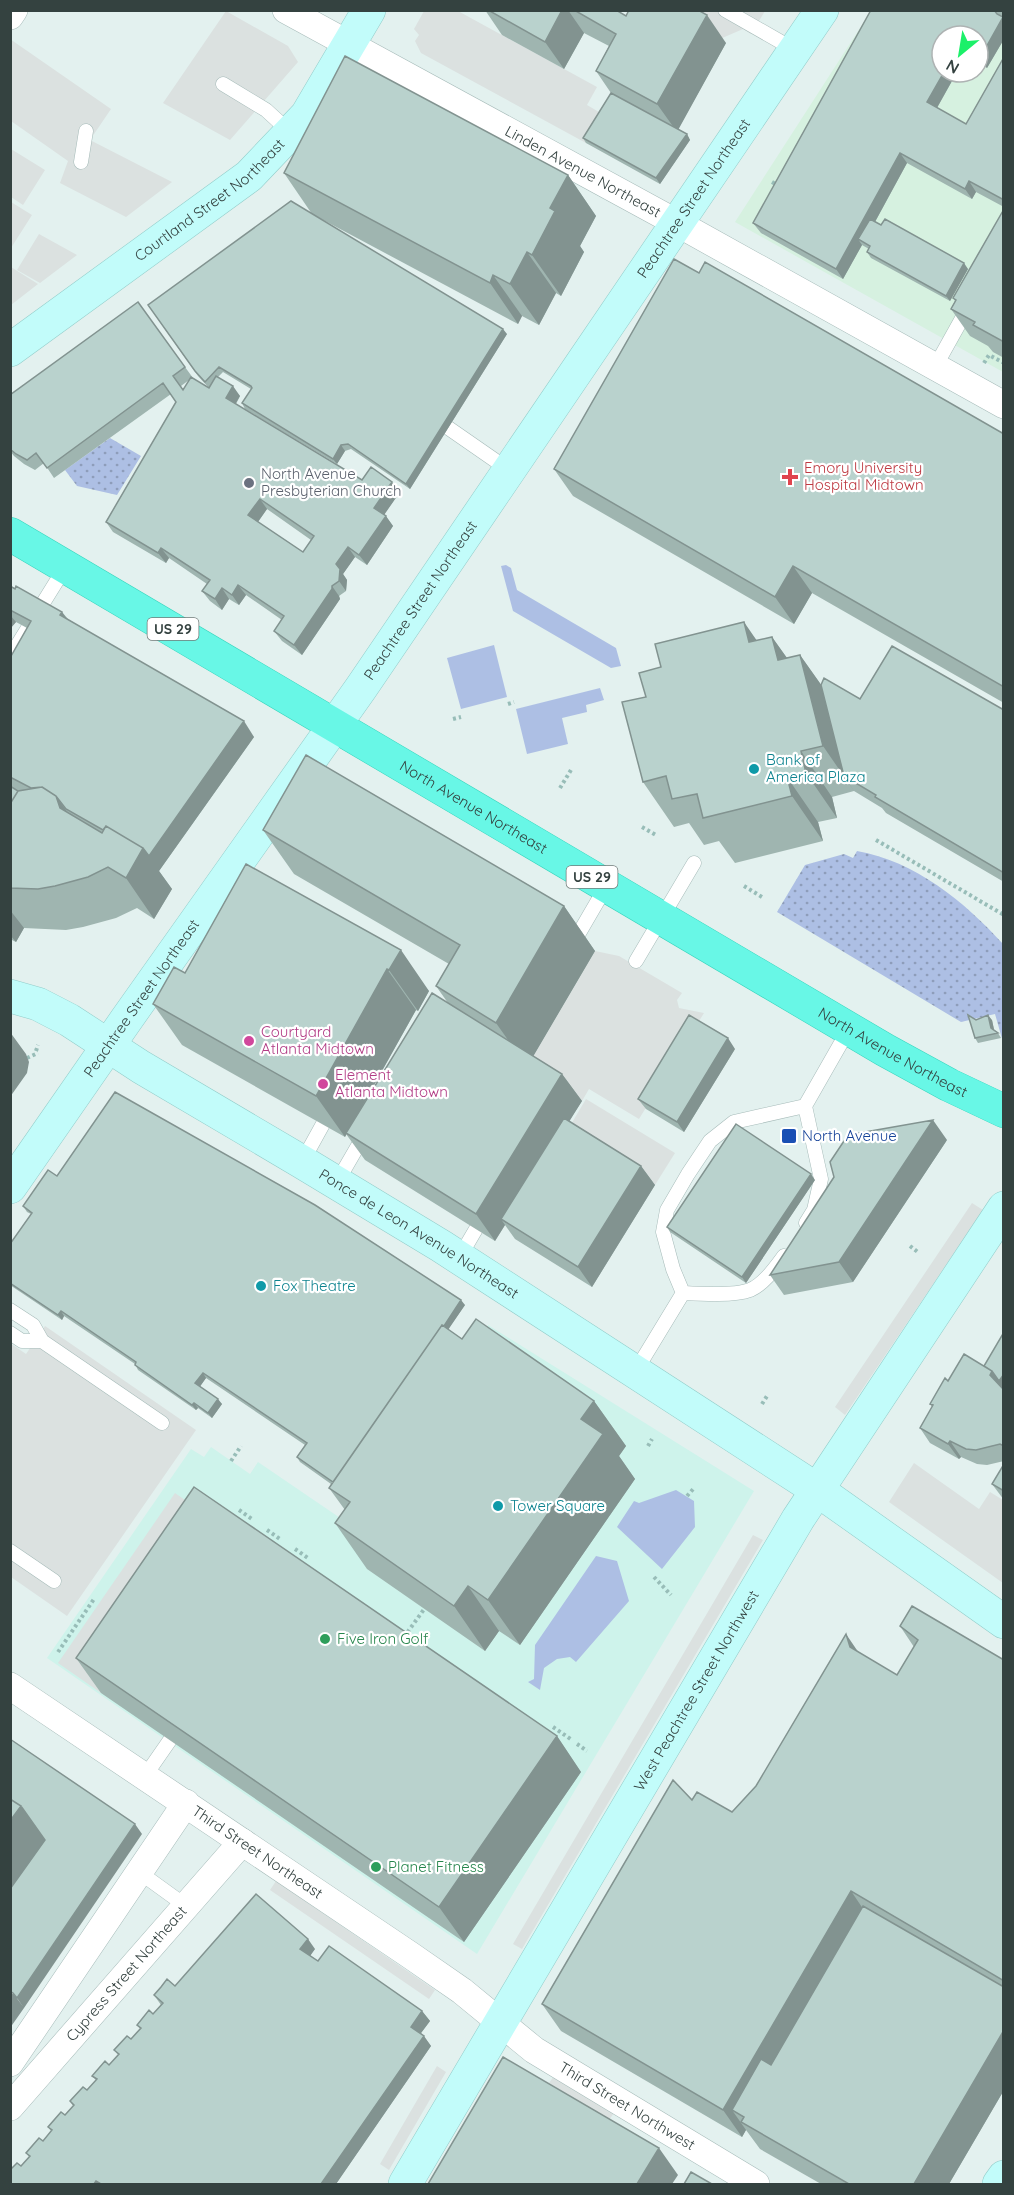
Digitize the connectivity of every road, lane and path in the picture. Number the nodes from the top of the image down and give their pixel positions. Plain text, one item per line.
1 (14, 10) edge
2 (286, 10) edge
3 (369, 10) edge
4 (725, 10) edge
5 (822, 10) edge
6 (10, 16) edge
7 (348, 45) junction
8 (795, 50) junction
9 (223, 84) dead end
10 (86, 131) dead end
11 (290, 132) junction
12 (81, 162) dead end
13 (772, 182) dead end
14 (785, 190) edge
15 (677, 223) junction
16 (975, 296) edge
17 (10, 350) edge
18 (984, 363) edge
19 (1004, 363) edge
20 (935, 367) junction
21 (1004, 405) edge
22 (422, 407) edge
23 (509, 470) junction
24 (10, 534) edge
25 (66, 566) junction
26 (40, 608) edge
27 (28, 628) edge
28 (10, 657) edge
29 (514, 702) dead end
30 (508, 704) dead end
31 (461, 717) dead end
32 (453, 719) dead end
33 (335, 724) junction
34 (571, 770) dead end
35 (560, 788) dead end
36 (642, 826) edge
37 (656, 835) dead end
38 (876, 840) dead end
39 (694, 863) dead end
40 (607, 885) junction
41 (744, 886) dead end
42 (762, 897) dead end
43 (1004, 915) edge
44 (662, 918) junction
45 (575, 940) dead end
46 (636, 960) dead end
47 (10, 996) edge
48 (849, 1029) junction
49 (38, 1045) dead end
50 (108, 1046) junction
51 (27, 1058) dead end
52 (805, 1106) junction
53 (1004, 1111) edge
54 (373, 1120) edge
55 (323, 1124) edge
56 (302, 1162) junction
57 (337, 1182) junction
58 (10, 1187) edge
59 (1004, 1208) edge
60 (476, 1229) edge
61 (910, 1246) dead end
62 (919, 1253) dead end
63 (459, 1258) junction
64 (683, 1293) junction
65 (10, 1310) edge
66 (10, 1333) edge
67 (42, 1341) junction
68 (635, 1372) junction
69 (767, 1396) dead end
70 (762, 1404) dead end
71 (162, 1424) dead end
72 (652, 1439) dead end
73 (241, 1446) dead end
74 (648, 1446) dead end
75 (231, 1461) dead end
76 (695, 1487) dead end
77 (816, 1489) junction
78 (687, 1496) dead end
79 (239, 1510) dead end
80 (252, 1519) dead end
81 (267, 1530) dead end
82 (280, 1539) dead end
83 (295, 1549) dead end
84 (10, 1551) edge
85 (308, 1558) dead end
86 (654, 1577) dead end
87 (54, 1581) dead end
88 (671, 1595) dead end
89 (94, 1599) dead end
90 (424, 1608) edge
91 (1004, 1622) edge
92 (399, 1646) edge
93 (58, 1652) dead end
94 (10, 1686) edge
95 (553, 1727) dead end
96 (170, 1740) edge
97 (572, 1740) dead end
98 (577, 1744) dead end
99 (587, 1751) dead end
100 (145, 1776) junction
101 (186, 1803) junction
102 (242, 1842) junction
103 (139, 1872) junction
104 (186, 1906) junction
105 (501, 2023) junction
106 (10, 2063) edge
107 (10, 2107) edge
108 (1004, 2177) edge
109 (405, 2184) edge
110 (756, 2184) edge
111 (999, 2184) edge

1 - 6 street
2 - 7 street, Linden Avenue Northeast
3 - 7 main road, Courtland Street Northeast
4 - 8 lane
5 - 8 main road, Peachtree Street Northeast
7 - 11 main road, Courtland Street Northeast
7 - 15 street, Linden Avenue Northeast
8 - 15 main road, Peachtree Street Northeast
9 - 11 lane
10 - 12 lane
11 - 17 main road, Courtland Street Northeast
13 - 14 path
15 - 20 street, Linden Avenue Northeast
15 - 23 main road, Peachtree Street Northeast
16 - 20 lane
18 - 19 path
20 - 21 street, Linden Avenue Northeast
22 - 23 lane
23 - 33 main road, Peachtree Street Northeast
24 - 25 highway, North Avenue Northeast / US 29
25 - 26 lane
25 - 33 highway, North Avenue Northeast / US 29
27 - 28 lane
29 - 30 path
31 - 32 path
33 - 40 highway, North Avenue Northeast / US 29
33 - 50 main road, Peachtree Street Northeast
34 - 35 path
36 - 37 path
38 - 43 path
39 - 44 lane
40 - 44 highway, North Avenue Northeast / US 29
40 - 45 lane
41 - 42 path
44 - 46 lane
44 - 48 highway, North Avenue Northeast / US 29
47 - 50 main road, Ponce de Leon Avenue Northeast
48 - 52 lane
48 - 53 highway, North Avenue Northeast / US 29
49 - 51 path
50 - 56 main road, Ponce de Leon Avenue Northeast
50 - 58 main road, Peachtree Street Northeast
52 - 64 lane
52 - 64 lane
54 - 57 lane
55 - 56 lane
56 - 57 main road, Ponce de Leon Avenue Northeast
57 - 63 main road, Ponce de Leon Avenue Northeast
59 - 77 main road, West Peachtree Street Northwest
60 - 63 lane
61 - 62 path
63 - 68 main road, Ponce de Leon Avenue Northeast
64 - 68 lane
65 - 67 lane
66 - 67 lane
67 - 71 lane
68 - 77 main road, Ponce de Leon Avenue Northeast
69 - 70 path
72 - 74 path
73 - 75 path
76 - 78 path
77 - 91 main road, Ponce de Leon Avenue Northeast
77 - 105 main road, West Peachtree Street Northwest
79 - 80 path
81 - 82 path
83 - 85 path
84 - 87 lane
86 - 88 path
89 - 93 path
90 - 92 path
94 - 100 street, Third Street Northeast
95 - 97 path
96 - 100 lane
98 - 99 path
100 - 101 street, Third Street Northeast
101 - 102 street, Third Street Northeast
101 - 103 street
102 - 104 street, Cypress Street Northeast
102 - 105 street, Third Street Northeast
103 - 104 lane
103 - 106 street
104 - 107 street, Cypress Street Northeast
105 - 109 main road, West Peachtree Street Northwest
105 - 110 street, Third Street Northwest
108 - 111 main road

